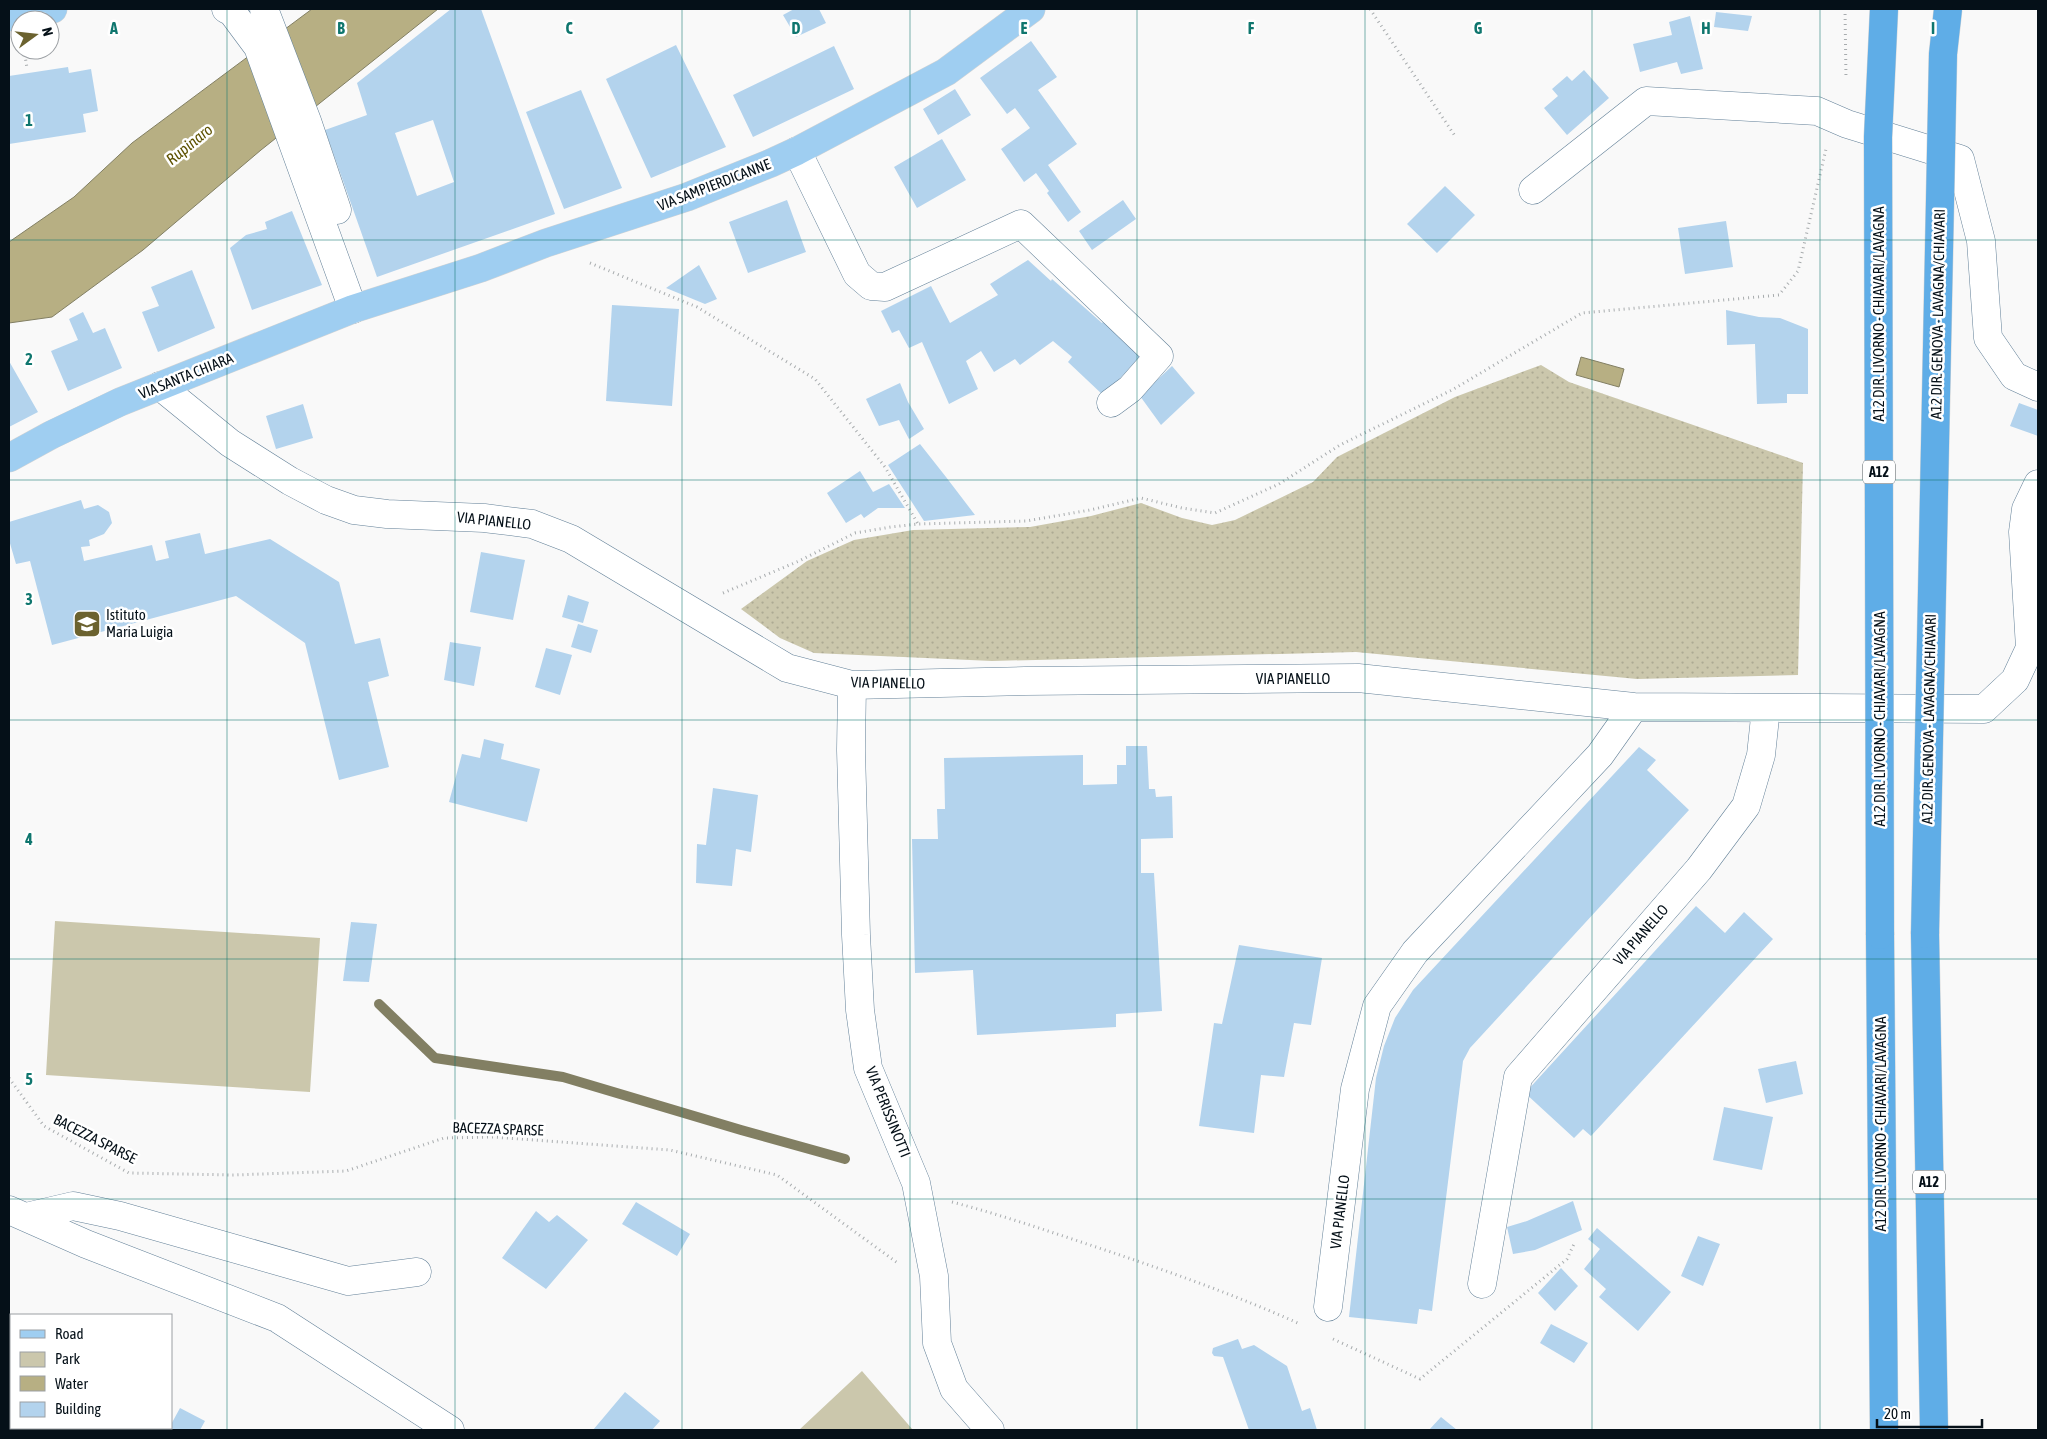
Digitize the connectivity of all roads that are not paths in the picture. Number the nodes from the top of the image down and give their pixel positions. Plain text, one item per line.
1 (53, 9) edge
2 (226, 9) edge
3 (264, 9) edge
4 (1031, 9) edge
5 (1884, 9) edge
6 (1948, 9) edge
7 (9, 17) edge
8 (267, 41) junction
9 (797, 151) junction
10 (1533, 190) dead end
11 (361, 306) junction
12 (160, 386) junction
13 (2038, 387) edge
14 (1111, 403) dead end
15 (9, 458) edge
16 (2038, 484) edge
17 (852, 685) junction
18 (1634, 707) junction
19 (1766, 708) junction
20 (17, 1213) edge
21 (418, 1272) dead end
22 (1482, 1284) dead end
23 (1328, 1307) dead end
24 (450, 1430) edge
25 (990, 1430) edge
26 (1884, 1430) edge
27 (1934, 1430) edge

1 - 7 main road
2 - 8 street
3 - 8 street
4 - 9 main road, VIA SAMPIERDICANNE
5 - 26 highway, A12 DIR. LIVORNO - CHIAVARI/LAVAGNA / A12, bridge
6 - 27 highway, A12 DIR. GENOVA - LAVAGNA/CHIAVARI / A12, bridge
8 - 11 street
9 - 11 main road, VIA SAMPIERDICANNE
9 - 14 street
10 - 13 street
11 - 12 main road, VIA SANTA CHIARA
12 - 15 main road, VIA SANTA CHIARA
12 - 17 street, VIA PIANELLO
16 - 19 street
17 - 18 street, VIA PIANELLO
17 - 25 street, VIA PERISSINOTTI
18 - 19 street, VIA PIANELLO
18 - 23 street, VIA PIANELLO
19 - 22 street, VIA PIANELLO
20 - 21 street
20 - 24 street

